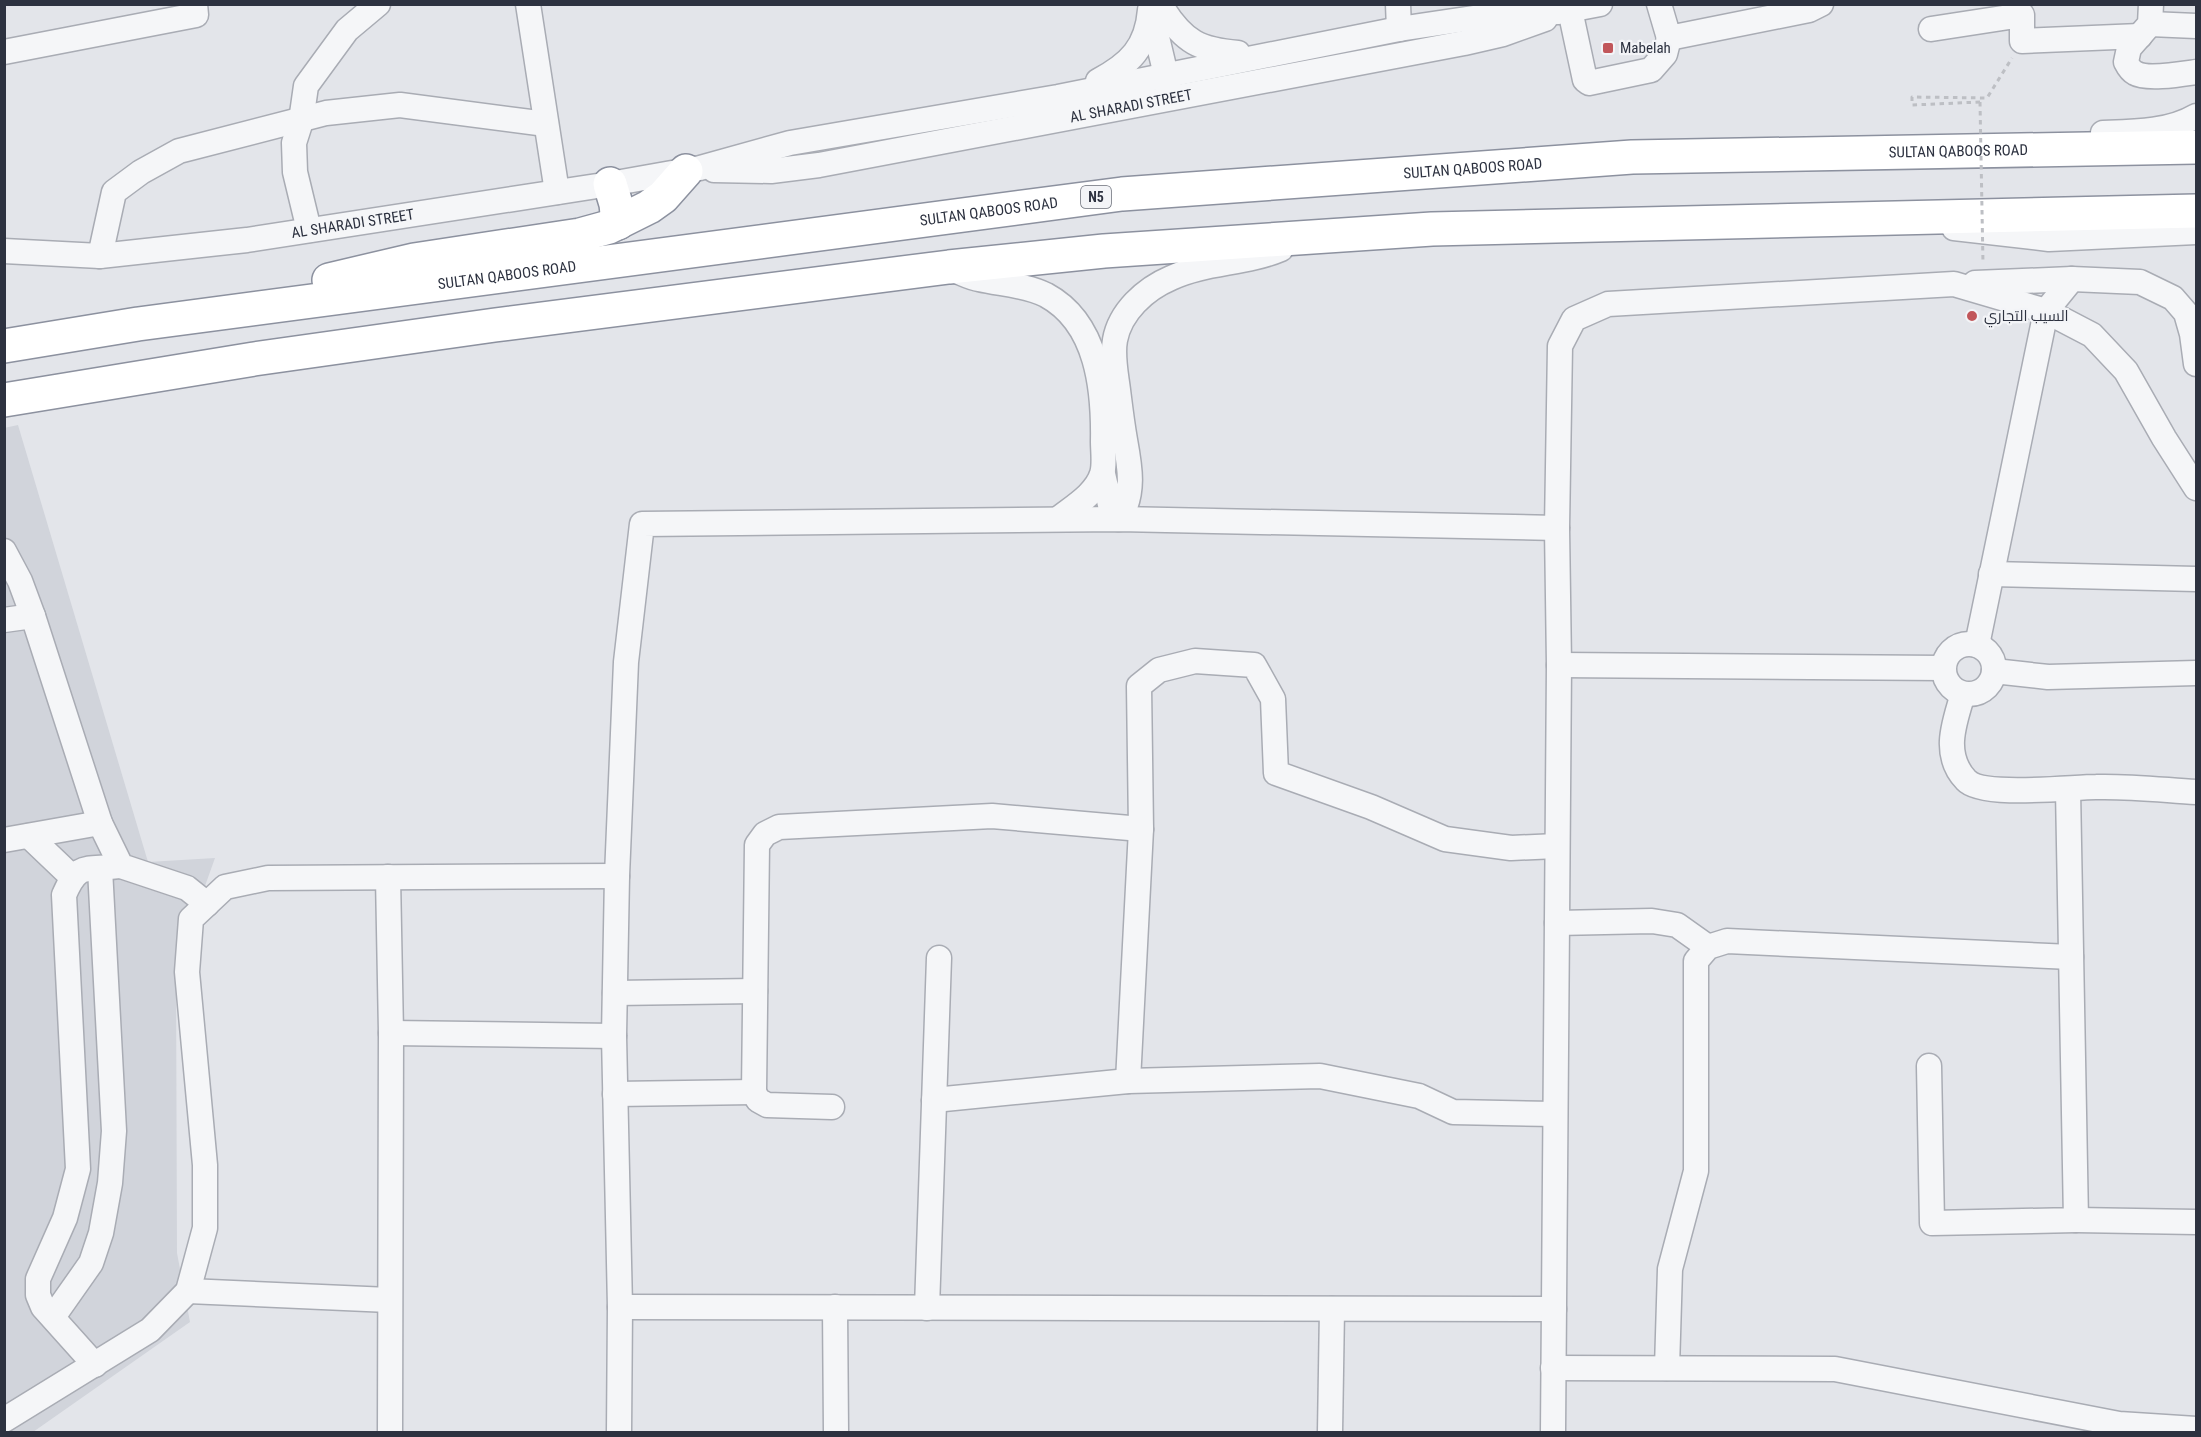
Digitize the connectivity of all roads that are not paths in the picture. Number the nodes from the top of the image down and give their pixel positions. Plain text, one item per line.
1 (195, 4) edge
2 (378, 4) edge
3 (528, 4) edge
4 (1398, 4) edge
5 (1599, 4) edge
6 (1659, 4) edge
7 (1821, 4) edge
8 (1156, 7) edge
9 (2022, 10) edge
10 (1564, 11) junction
11 (2147, 22) edge
12 (2196, 26) edge
13 (1399, 29) junction
14 (1931, 29) dead end
15 (1669, 38) junction
16 (4, 52) edge
17 (1270, 54) junction
18 (1174, 72) junction
19 (2196, 72) edge
20 (1058, 97) junction
21 (1182, 97) junction
22 (2196, 116) edge
23 (301, 121) junction
24 (546, 124) junction
25 (2196, 147) edge
26 (1812, 153) junction
27 (693, 170) junction
28 (610, 184) junction
29 (557, 192) junction
30 (2196, 211) edge
31 (1898, 218) junction
32 (618, 223) junction
33 (309, 230) junction
34 (2196, 232) edge
35 (1311, 237) junction
36 (4, 251) edge
37 (100, 256) junction
38 (949, 267) junction
39 (2072, 279) junction
40 (1954, 284) junction
41 (2046, 311) junction
42 (138, 324) junction
43 (4, 346) edge
44 (2196, 364) edge
45 (4, 400) edge
46 (1131, 472) junction
47 (1103, 474) junction
48 (2196, 488) edge
49 (1058, 519) junction
50 (1119, 519) junction
51 (1173, 520) junction
52 (1557, 528) junction
53 (4, 551) edge
54 (1991, 574) junction
55 (2196, 579) edge
56 (12, 582) edge
57 (33, 616) junction
58 (4, 620) edge
59 (1977, 645) junction
60 (1559, 665) junction
61 (1943, 668) junction
62 (1994, 671) junction
63 (2196, 673) edge
64 (1963, 694) junction
65 (2068, 790) junction
66 (2196, 792) edge
67 (100, 823) junction
68 (1141, 829) junction
69 (29, 836) junction
70 (4, 840) edge
71 (1557, 846) junction
72 (110, 868) junction
73 (618, 876) junction
74 (72, 877) junction
75 (388, 877) junction
76 (207, 904) junction
77 (1557, 923) junction
78 (1708, 947) junction
79 (2071, 957) junction
80 (939, 958) dead end
81 (755, 992) junction
82 (615, 993) junction
83 (391, 1034) junction
84 (614, 1036) junction
85 (1929, 1066) dead end
86 (1128, 1081) junction
87 (754, 1092) junction
88 (615, 1094) junction
89 (934, 1100) junction
90 (832, 1107) dead end
91 (1555, 1114) junction
92 (2076, 1220) junction
93 (2196, 1222) edge
94 (188, 1291) junction
95 (389, 1300) junction
96 (620, 1307) junction
97 (835, 1308) junction
98 (927, 1308) junction
99 (1332, 1309) junction
100 (1554, 1309) junction
101 (53, 1317) junction
102 (95, 1365) junction
103 (1553, 1368) junction
104 (1667, 1368) junction
105 (4, 1420) edge
106 (2196, 1429) edge
107 (390, 1432) edge
108 (619, 1432) edge
109 (836, 1432) edge
110 (1330, 1432) edge
111 (1553, 1432) edge

1 - 16 street
2 - 23 street
3 - 24 street
4 - 13 street
5 - 10 street, AL SHARADI STREET
6 - 15 street
7 - 15 street
8 - 17 street
8 - 18 street
8 - 20 street
9 - 11 street
9 - 14 street
10 - 13 street, AL SHARADI STREET
10 - 15 street
10 - 21 street, AL SHARADI STREET
11 - 12 street
11 - 19 street
13 - 17 street, AL SHARADI STREET
17 - 18 street, AL SHARADI STREET
18 - 20 street, AL SHARADI STREET
18 - 21 street
20 - 27 street, AL SHARADI STREET
21 - 27 street, AL SHARADI STREET
22 - 26 street
23 - 24 street
23 - 33 street
23 - 37 street
24 - 29 street
25 - 26 highway, SULTAN QABOOS ROAD / N5
26 - 42 highway, SULTAN QABOOS ROAD / N5
27 - 28 street, AL SHARADI STREET
27 - 32 highway
28 - 29 street, AL SHARADI STREET
28 - 32 highway
29 - 33 street, AL SHARADI STREET
30 - 31 highway
31 - 34 street
31 - 35 highway
32 - 42 highway
33 - 37 street, AL SHARADI STREET
35 - 38 highway
35 - 46 street
36 - 37 street, AL SHARADI STREET
38 - 45 highway
38 - 47 street
39 - 40 street
39 - 41 street
39 - 44 street
40 - 41 street
40 - 52 street
41 - 48 street
41 - 54 street
42 - 43 highway, SULTAN QABOOS ROAD / N5
46 - 50 street
46 - 51 street
47 - 49 street
47 - 50 street
49 - 50 street
49 - 73 street
50 - 51 street
51 - 52 street
52 - 60 street
53 - 56 street
54 - 55 street
54 - 59 street
56 - 57 street
57 - 58 street
57 - 67 street
59 - 61 street
59 - 62 street
60 - 61 street
60 - 71 street
61 - 64 street
62 - 63 street
62 - 64 street
64 - 65 street
65 - 66 street
65 - 79 street
67 - 69 street
67 - 72 street
68 - 71 street
68 - 81 street
68 - 86 street
69 - 70 street
69 - 74 street
71 - 77 street
72 - 74 street
72 - 76 street
72 - 101 street
73 - 75 street
73 - 82 street
74 - 101 street
75 - 76 street
75 - 83 street
76 - 94 street
77 - 78 street
77 - 91 street
78 - 79 street
78 - 104 street
79 - 92 street
80 - 89 street
81 - 82 street
81 - 87 street
82 - 84 street
83 - 84 street
83 - 95 street
84 - 88 street
85 - 92 street
86 - 89 street
86 - 91 street
87 - 88 street
87 - 90 street
88 - 96 street
89 - 98 street
91 - 100 street
92 - 93 street
94 - 95 street
94 - 102 street
95 - 107 street
96 - 97 street
96 - 108 street
97 - 98 street
97 - 109 street
98 - 99 street
99 - 100 street
99 - 110 street
100 - 103 street
101 - 102 street
102 - 105 street
103 - 104 street
103 - 111 street
104 - 106 street

